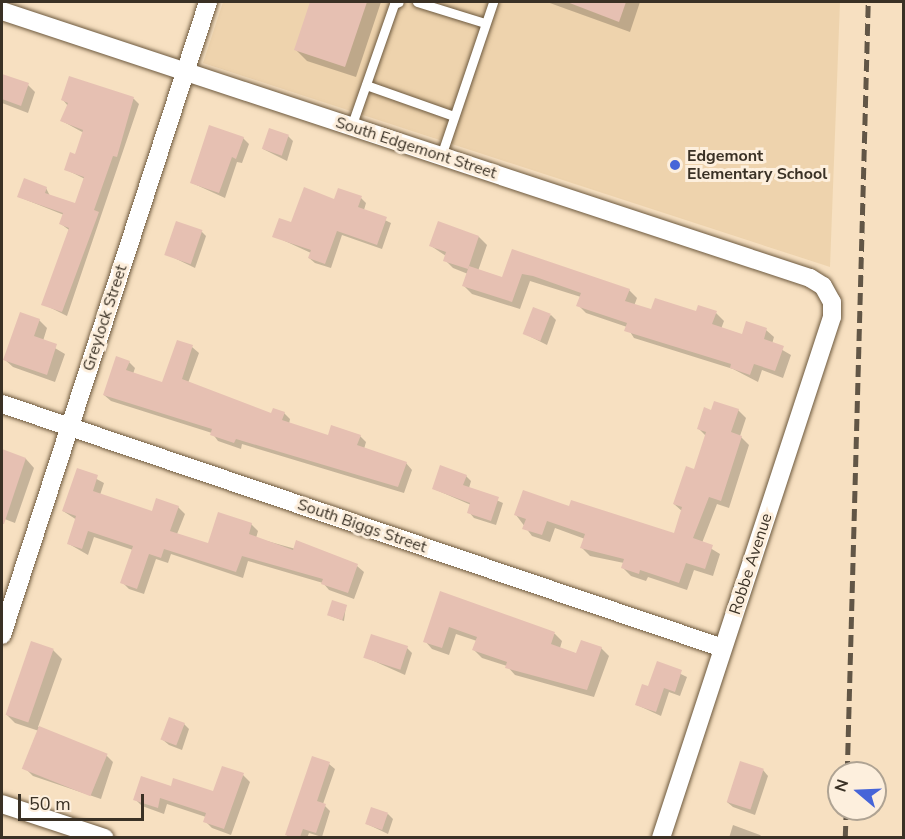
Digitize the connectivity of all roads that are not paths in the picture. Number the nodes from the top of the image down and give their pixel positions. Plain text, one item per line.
1 (208, 2) edge
2 (399, 2) edge
3 (417, 2) edge
4 (493, 2) edge
5 (2, 11) edge
6 (485, 23) junction
7 (184, 72) junction
8 (366, 85) junction
9 (454, 116) junction
10 (351, 127) junction
11 (441, 156) junction
12 (827, 291) joint
13 (2, 404) edge
14 (70, 427) junction
15 (2, 635) edge
16 (723, 648) junction
17 (2, 804) edge
18 (105, 837) edge
19 (662, 837) edge

1 - 7 street, Greylock Street
2 - 8 lane
3 - 6 lane
4 - 6 lane
5 - 7 street, South Edgemont Street
6 - 9 lane
7 - 10 street, South Edgemont Street
7 - 14 street, Greylock Street
8 - 9 lane
8 - 10 lane
9 - 11 lane
10 - 11 street, South Edgemont Street
11 - 12 street, South Edgemont Street
12 - 16 street, Robbe Avenue
13 - 14 street, South Biggs Street
14 - 15 street, Greylock Street
14 - 16 street, South Biggs Street
16 - 19 street, Robbe Avenue
17 - 18 street

